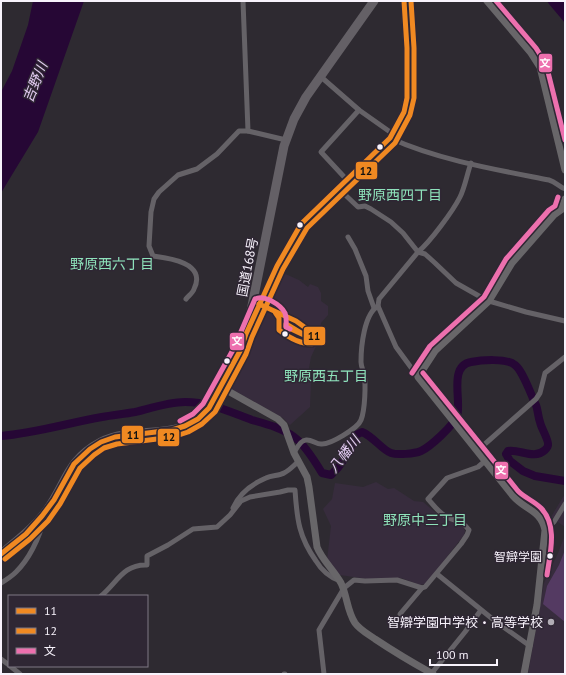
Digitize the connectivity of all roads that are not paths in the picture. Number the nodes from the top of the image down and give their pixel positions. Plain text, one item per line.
1 (242, 1) edge
2 (374, 1) edge
3 (404, 1) edge
4 (487, 1) edge
5 (320, 76) junction
6 (360, 110) junction
7 (248, 131) junction
8 (391, 136) junction
9 (286, 140) junction
10 (471, 163) junction
11 (565, 170) edge
12 (347, 180) junction
13 (565, 188) edge
14 (339, 189) junction
15 (565, 199) edge
16 (563, 212) edge
17 (348, 238) dead end
18 (418, 252) junction
19 (186, 299) dead end
20 (489, 301) junction
21 (376, 307) junction
22 (565, 321) edge
23 (246, 334) junction
24 (565, 357) edge
25 (418, 377) junction
26 (221, 388) junction
27 (295, 448) junction
28 (478, 451) junction
29 (299, 461) junction
30 (485, 461) junction
31 (565, 504) edge
32 (47, 510) junction
33 (230, 515) junction
34 (545, 530) junction
35 (1, 554) edge
36 (437, 574) junction
37 (340, 581) junction
38 (1, 583) edge
39 (344, 588) junction
40 (422, 588) junction
41 (102, 595) edge
42 (481, 610) junction
43 (400, 614) dead end
44 (530, 646) junction
45 (324, 674) edge
46 (432, 674) edge
47 (524, 674) edge

1 - 7 street
2 - 5 highway, 国道168号
3 - 8 main road
4 - 11 main road
5 - 6 street
5 - 9 highway, 国道168号
6 - 8 street
6 - 12 street
7 - 9 street
7 - 19 street
8 - 10 street
8 - 12 main road
9 - 23 highway, 国道168号
10 - 13 street
10 - 18 street
12 - 14 main road
14 - 18 street
14 - 23 main road
15 - 16 main road
16 - 20 main road
17 - 21 street
18 - 20 street
18 - 21 street
20 - 22 street
20 - 25 main road
21 - 25 street
21 - 27 street
23 - 26 highway, 国道168号
24 - 28 street
25 - 28 main road
26 - 27 main road
26 - 32 highway, 国道168号
27 - 29 main road
28 - 30 main road
29 - 33 street
29 - 37 main road
30 - 34 main road
30 - 36 street
31 - 34 street
32 - 35 highway, 国道168号
32 - 38 street
33 - 37 street
33 - 41 street
34 - 44 main road
36 - 40 street
36 - 42 street
37 - 39 main road
39 - 40 street
39 - 45 street
39 - 46 main road
40 - 43 street
42 - 44 street
42 - 46 street
44 - 47 main road

